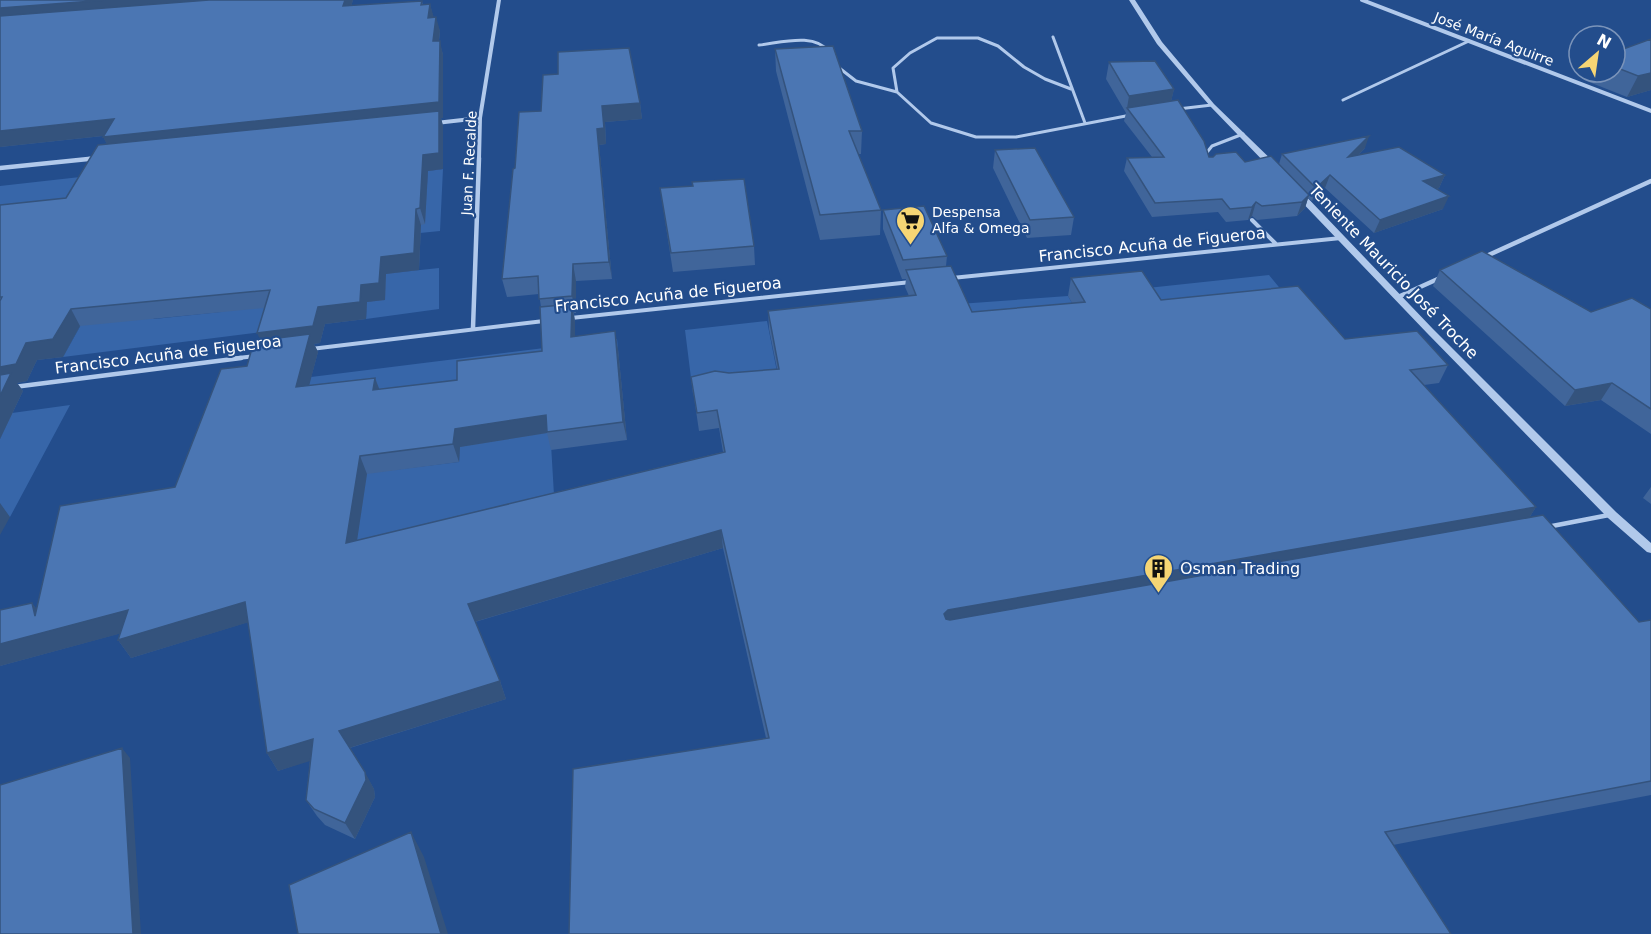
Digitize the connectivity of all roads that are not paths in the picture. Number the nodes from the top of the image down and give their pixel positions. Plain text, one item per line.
1 (499, 0) edge
2 (1132, 0) edge
3 (1362, 0) edge
4 (1053, 37) dead end
5 (1469, 41) junction
6 (759, 45) dead end
7 (1071, 89) junction
8 (897, 92) junction
9 (1343, 100) dead end
10 (1212, 105) junction
11 (1172, 109) edge
12 (1651, 111) edge
13 (1141, 113) edge
14 (480, 118) junction
15 (431, 123) edge
16 (1086, 123) junction
17 (1243, 134) junction
18 (1204, 156) edge
19 (105, 157) edge
20 (0, 168) edge
21 (1284, 177) edge
22 (1651, 181) edge
23 (1292, 186) edge
24 (1252, 220) edge
25 (1341, 238) junction
26 (1276, 244) junction
27 (1472, 263) edge
28 (1451, 273) edge
29 (943, 279) edge
30 (919, 282) edge
31 (1398, 297) junction
32 (562, 319) edge
33 (550, 320) edge
34 (473, 328) junction
35 (303, 350) edge
36 (257, 356) edge
37 (12, 388) dead end
38 (1612, 515) junction
39 (1536, 528) edge
40 (1651, 549) edge

1 - 14 street, Juan F. Recalde
2 - 10 street
3 - 5 street, José María Aguirre
4 - 7 lane
5 - 9 lane
5 - 12 street, José María Aguirre
6 - 8 lane
7 - 8 lane
7 - 16 lane
8 - 16 lane
10 - 11 lane
10 - 17 street
13 - 16 lane
14 - 15 street
14 - 34 street, Juan F. Recalde
17 - 18 lane
17 - 21 street
19 - 20 street
22 - 27 street
23 - 25 street, Teniente Mauricio José Troche
24 - 26 lane
25 - 26 lane, Francisco Acuña de Figueroa
25 - 31 street, Teniente Mauricio José Troche
26 - 29 lane, Francisco Acuña de Figueroa
28 - 31 street
30 - 32 lane, Francisco Acuña de Figueroa
31 - 38 street, Teniente Mauricio José Troche
33 - 34 lane, Francisco Acuña de Figueroa
34 - 35 lane, Francisco Acuña de Figueroa
36 - 37 lane, Francisco Acuña de Figueroa
38 - 39 lane
38 - 40 street, Teniente Mauricio José Troche

